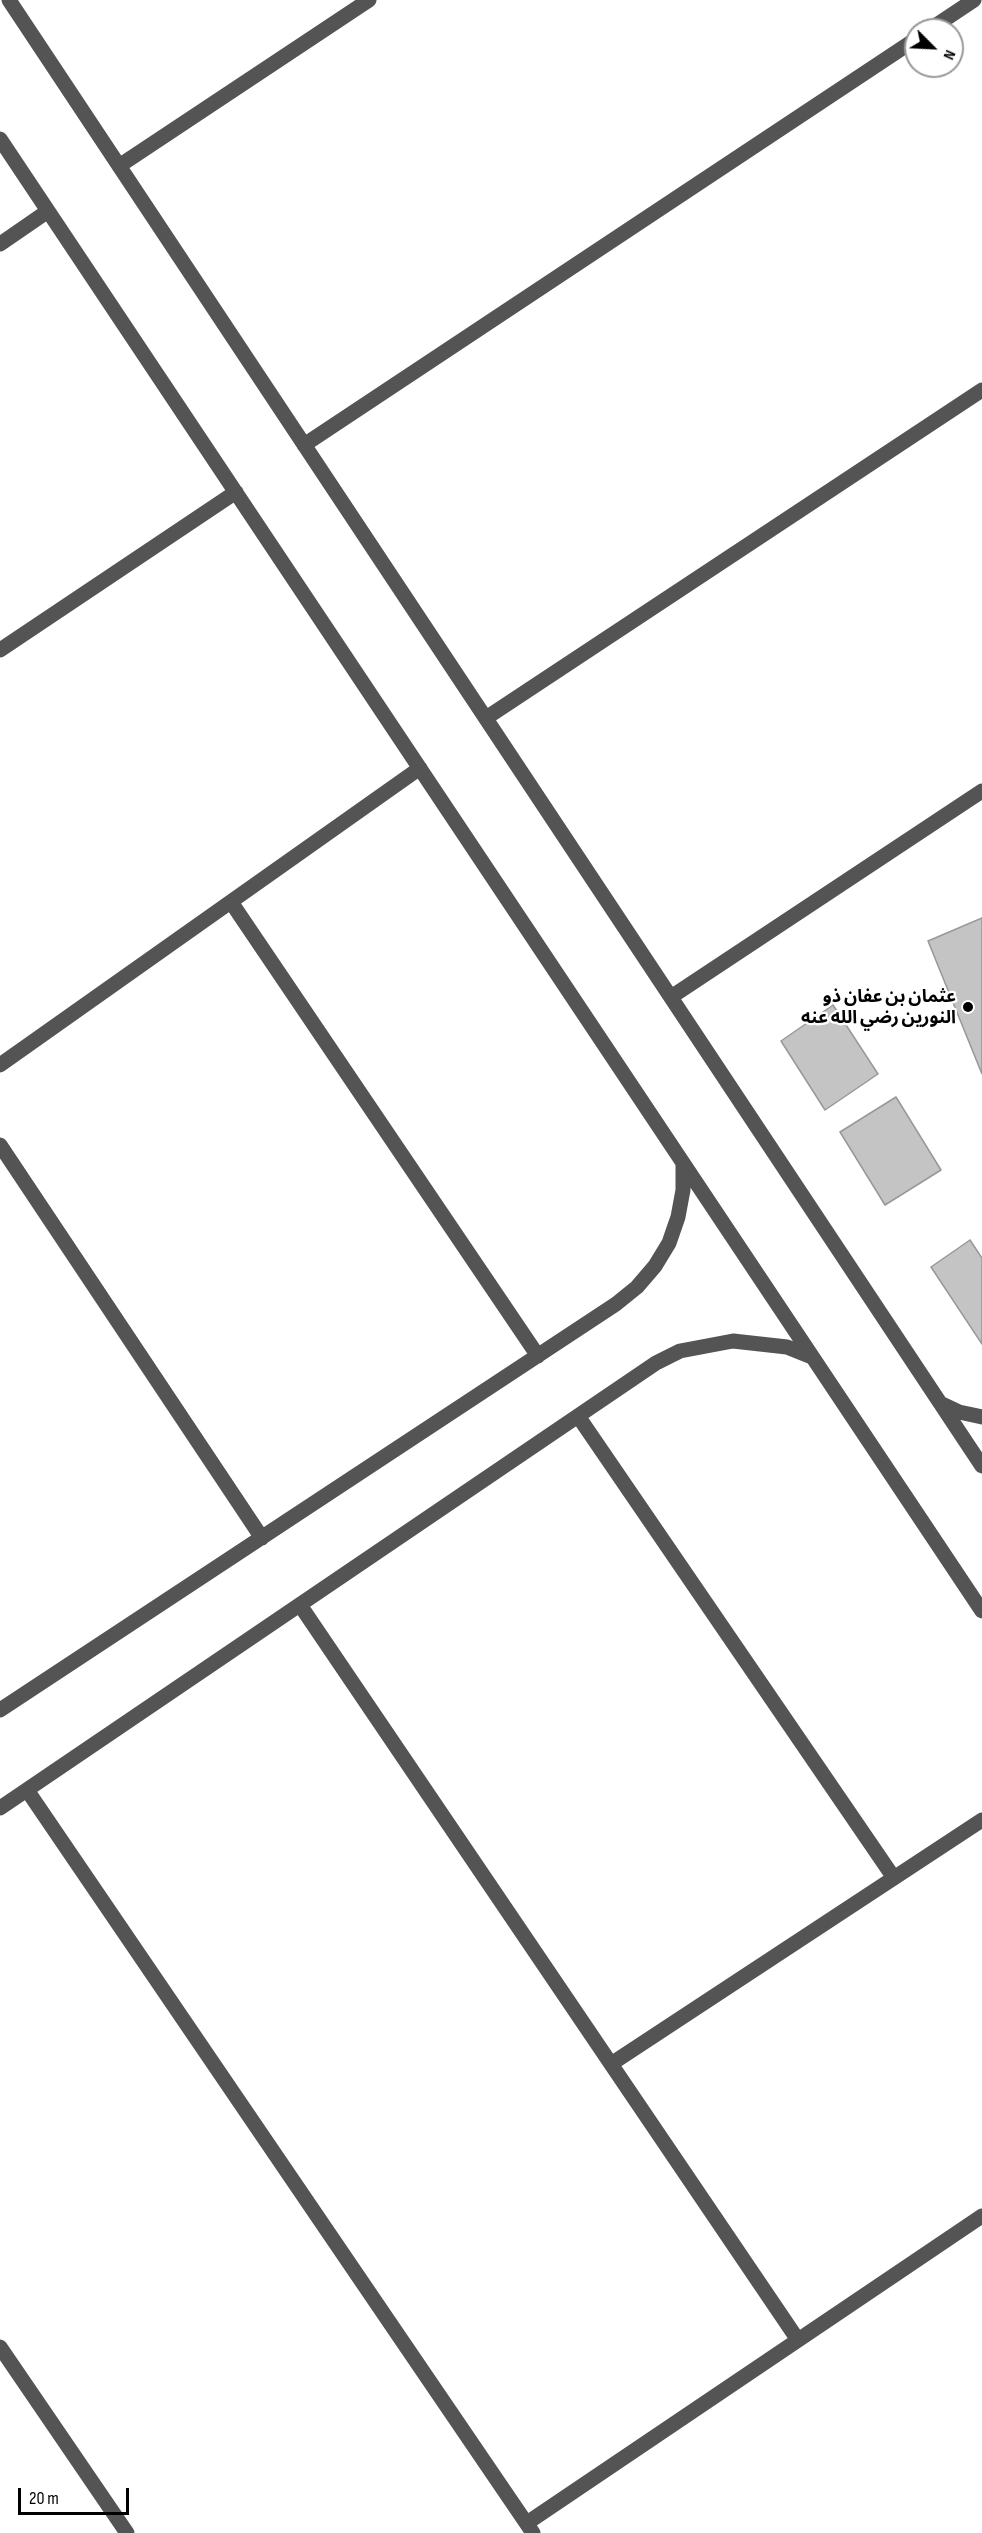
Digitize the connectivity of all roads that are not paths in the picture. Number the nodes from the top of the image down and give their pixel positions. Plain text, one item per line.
1 (9, 0) edge
2 (369, 0) edge
3 (974, 0) edge
4 (947, 18) edge
5 (904, 47) edge
6 (0, 139) edge
7 (119, 166) junction
8 (48, 212) junction
9 (0, 244) edge
10 (982, 390) edge
11 (304, 445) junction
12 (236, 492) junction
13 (0, 650) edge
14 (486, 718) junction
15 (420, 768) junction
16 (982, 791) edge
17 (231, 902) junction
18 (671, 997) junction
19 (0, 1065) edge
20 (0, 1145) edge
21 (683, 1163) junction
22 (538, 1356) junction
23 (812, 1357) junction
24 (940, 1403) junction
25 (578, 1416) junction
26 (982, 1417) edge
27 (982, 1466) edge
28 (262, 1538) junction
29 (300, 1605) junction
30 (982, 1611) edge
31 (0, 1710) edge
32 (27, 1790) junction
33 (0, 1808) edge
34 (982, 1820) edge
35 (894, 1878) junction
36 (611, 2064) junction
37 (982, 2216) edge
38 (798, 2340) junction
39 (0, 2347) edge
40 (530, 2528) edge
41 (127, 2533) edge

1 - 7 street
2 - 7 street
3 - 4 street
5 - 11 street
6 - 8 street
7 - 11 street
8 - 9 street
8 - 12 street
10 - 14 street
11 - 14 street
12 - 13 street
12 - 15 street
14 - 18 street
15 - 17 street
15 - 21 street
16 - 18 street
17 - 19 street
17 - 22 street
18 - 24 street
20 - 28 street
21 - 22 street
21 - 23 street
22 - 28 street
23 - 25 street
23 - 30 street
24 - 26 street
24 - 27 street
25 - 29 street
25 - 35 street
28 - 31 street
29 - 32 street
29 - 36 street
32 - 33 street
32 - 40 street
34 - 35 street
35 - 36 street
36 - 38 street
37 - 38 street
38 - 40 street
39 - 41 street

